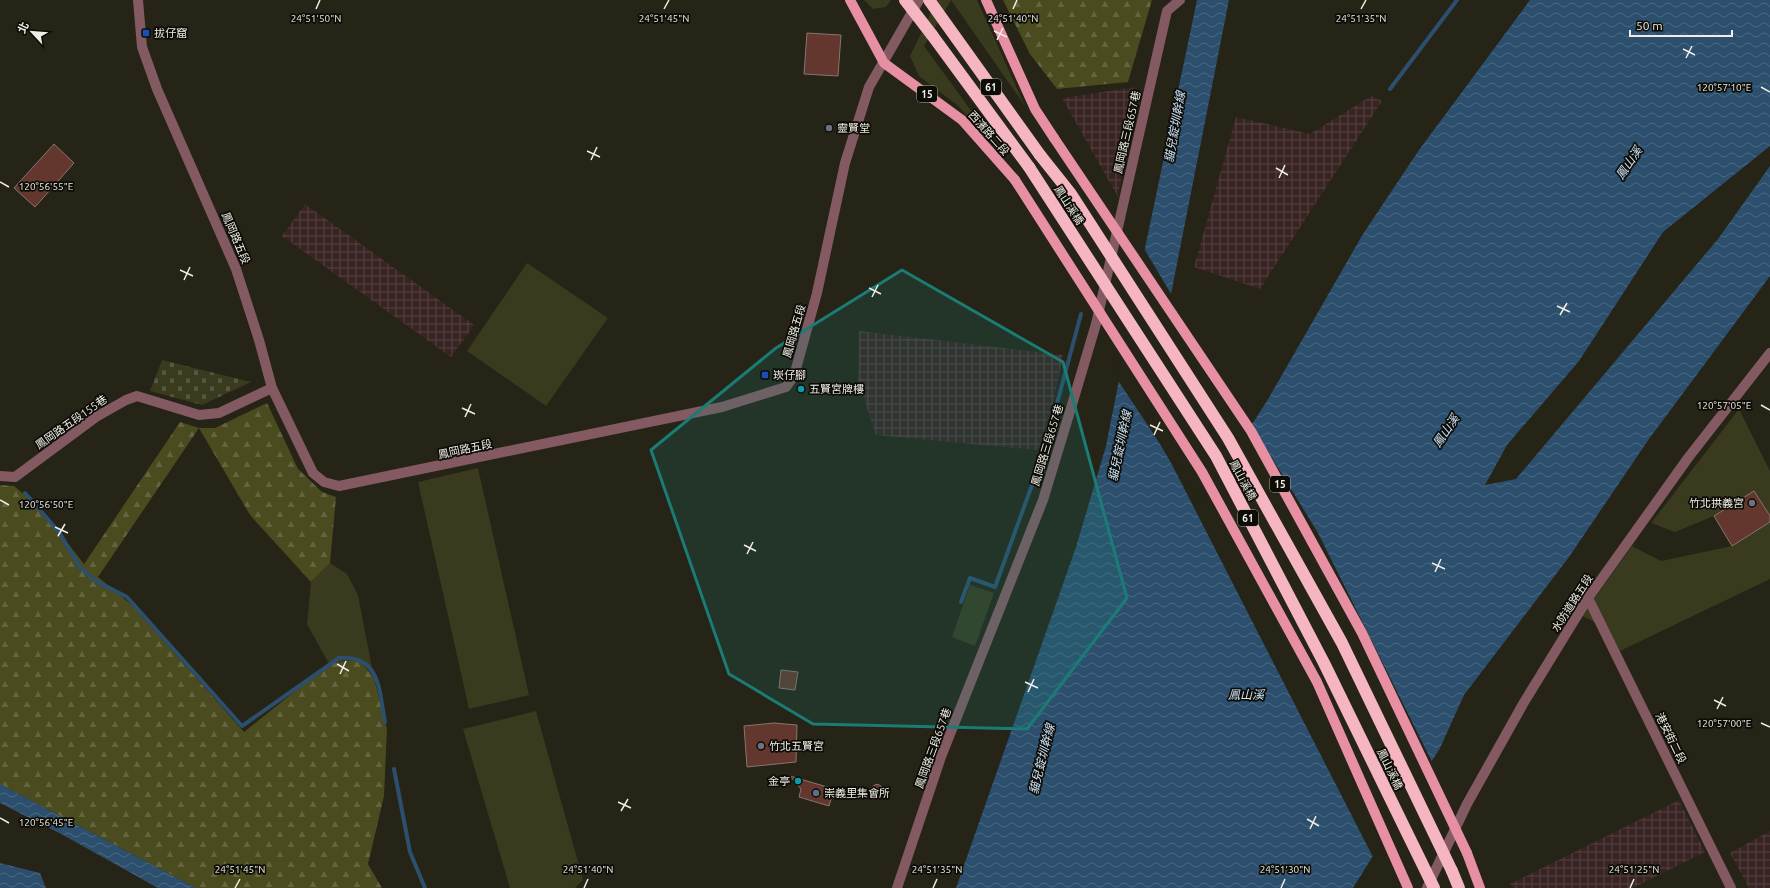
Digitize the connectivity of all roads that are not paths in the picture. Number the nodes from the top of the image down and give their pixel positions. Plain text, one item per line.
1 (138, 0) edge
2 (850, 0) edge
3 (905, 0) edge
4 (919, 0) edge
5 (929, 0) edge
6 (986, 0) edge
7 (1180, 0) edge
8 (884, 63) junction
9 (1770, 353) edge
10 (272, 388) junction
11 (0, 476) edge
12 (1588, 598) junction
13 (897, 888) edge
14 (1408, 888) edge
15 (1427, 888) edge
16 (1434, 888) edge
17 (1459, 888) edge
18 (1480, 888) edge
19 (1731, 888) edge

1 - 10 street, 鳳岡路五段
2 - 8 main road, 西濱路二段 / 15
3 - 16 highway, 鳳山溪橋 / 61, bridge
4 - 8 street, 鳳岡路五段
5 - 17 highway, 鳳山溪橋 / 61, bridge
6 - 18 main road, 15, bridge
7 - 13 street, 鳳岡路三段657巷
8 - 10 street, 鳳岡路五段
8 - 14 main road, 西濱路二段 / 15, bridge
9 - 12 street, 水防道路五段
10 - 11 street, 鳳岡路五段155巷
12 - 15 street, 水防道路五段
12 - 19 street, 港安街二段

